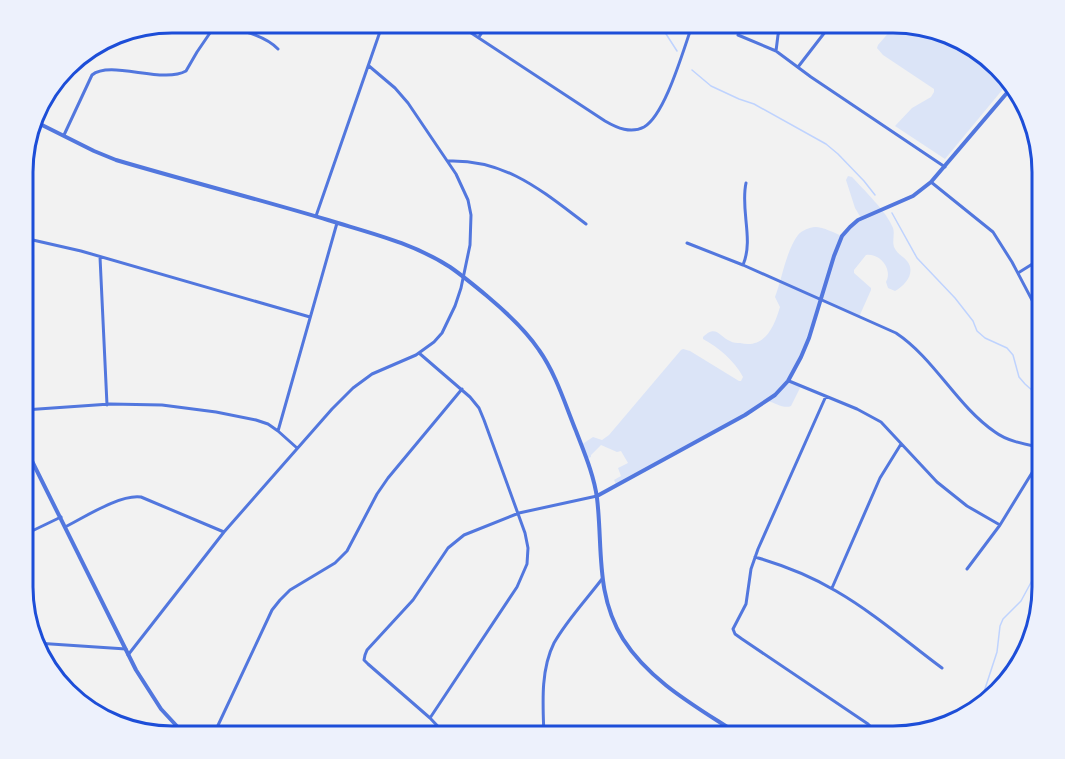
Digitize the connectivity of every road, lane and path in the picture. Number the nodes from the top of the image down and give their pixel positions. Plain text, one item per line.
1 (210, 33) edge
2 (247, 33) edge
3 (380, 33) edge
4 (471, 33) edge
5 (482, 33) edge
6 (689, 33) edge
7 (779, 33) edge
8 (824, 33) edge
9 (738, 35) dead end
10 (479, 38) junction
11 (278, 49) dead end
12 (776, 51) junction
13 (369, 66) junction
14 (798, 67) junction
15 (1007, 93) edge
16 (41, 125) edge
17 (64, 136) junction
18 (448, 161) junction
19 (945, 167) junction
20 (931, 182) junction
21 (746, 183) dead end
22 (316, 217) junction
23 (337, 223) junction
24 (586, 224) dead end
25 (33, 240) edge
26 (687, 243) dead end
27 (100, 257) junction
28 (1032, 264) edge
29 (743, 265) junction
30 (1018, 273) junction
31 (463, 276) junction
32 (820, 299) junction
33 (1032, 300) edge
34 (310, 317) junction
35 (419, 353) junction
36 (788, 381) junction
37 (462, 389) junction
38 (826, 396) junction
39 (106, 405) junction
40 (33, 409) edge
41 (278, 431) junction
42 (901, 444) junction
43 (1032, 445) edge
44 (297, 448) junction
45 (33, 462) edge
46 (1032, 473) edge
47 (597, 496) junction
48 (519, 513) junction
49 (61, 517) junction
50 (1000, 525) junction
51 (65, 527) junction
52 (33, 530) edge
53 (224, 532) junction
54 (755, 557) junction
55 (967, 569) dead end
56 (602, 579) junction
57 (831, 588) junction
58 (46, 644) edge
59 (126, 649) junction
60 (128, 655) junction
61 (942, 668) dead end
62 (430, 718) junction
63 (176, 726) edge
64 (218, 726) edge
65 (438, 726) edge
66 (544, 726) edge
67 (726, 726) edge
68 (870, 726) edge

1 - 17 street
2 - 11 street
3 - 13 street
4 - 10 street
5 - 10 street
6 - 10 street
7 - 12 street
8 - 14 street
9 - 12 street
12 - 14 street
13 - 18 street
13 - 22 street
14 - 19 street
15 - 19 street
16 - 17 street
17 - 22 street
18 - 24 street
18 - 31 street
19 - 20 street
20 - 30 street
20 - 32 street
21 - 29 street
22 - 23 street
23 - 31 street
23 - 34 street
25 - 27 street
26 - 29 street
27 - 34 street
27 - 39 street
28 - 30 street
29 - 32 street
30 - 33 street
31 - 35 street
31 - 47 street
32 - 36 street
32 - 43 street
34 - 41 street
35 - 37 street
35 - 44 street
36 - 38 street
36 - 47 street
37 - 48 street
37 - 64 street
38 - 42 street
38 - 54 street
39 - 40 street
39 - 41 street
41 - 44 street
42 - 50 street
42 - 57 street
44 - 53 street
45 - 49 street
46 - 50 street
47 - 48 street
47 - 56 street
48 - 62 street
48 - 62 street
49 - 51 street
49 - 52 street
50 - 55 street
51 - 53 street
51 - 59 street
53 - 60 street
54 - 57 street
54 - 68 street
56 - 66 street
56 - 67 street
57 - 61 street
58 - 59 street
59 - 60 street
60 - 63 street
62 - 65 street

